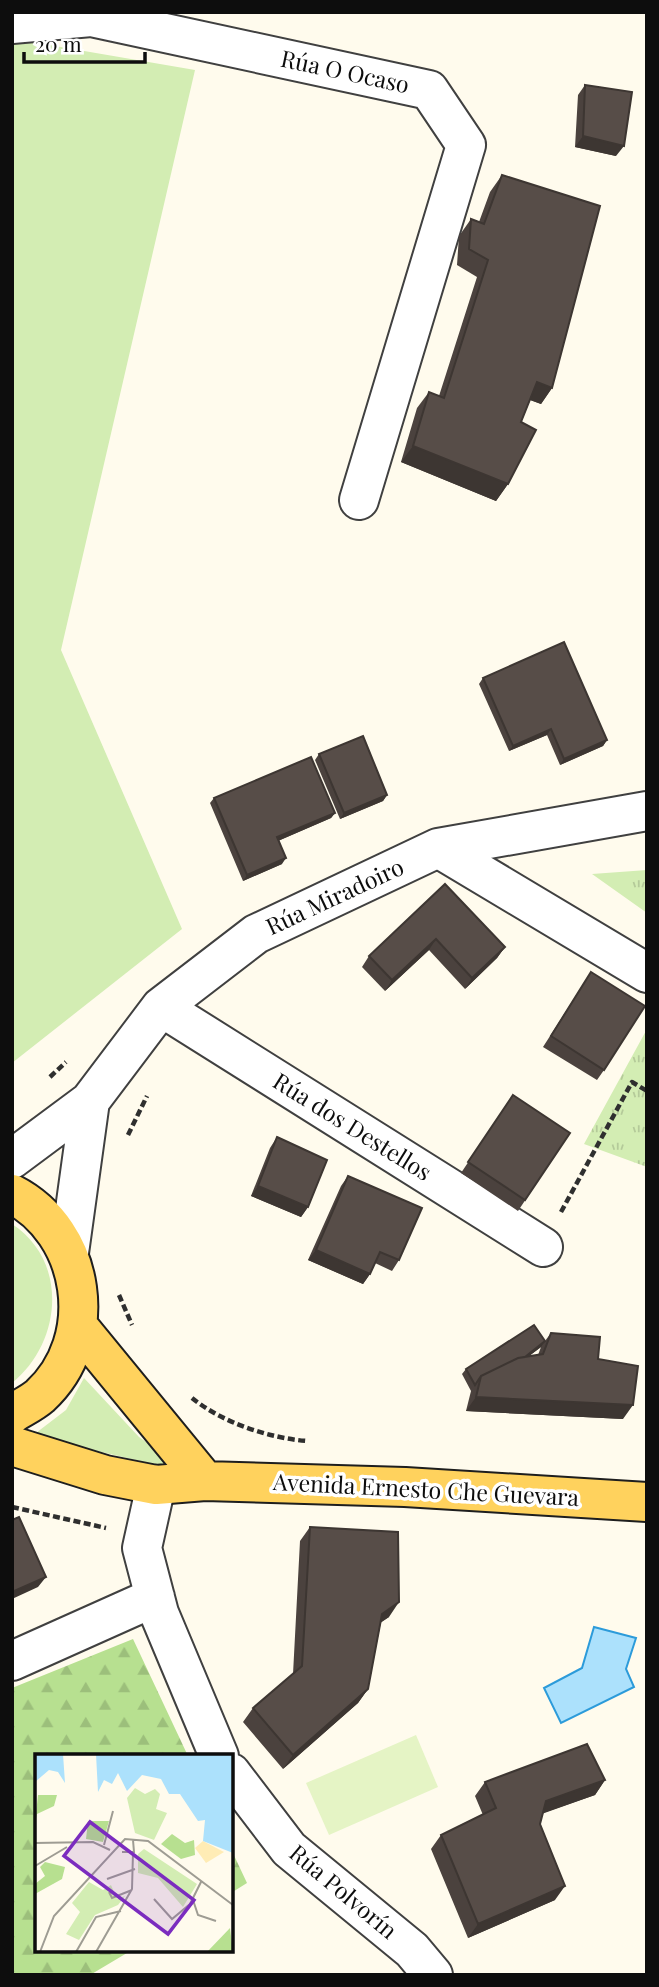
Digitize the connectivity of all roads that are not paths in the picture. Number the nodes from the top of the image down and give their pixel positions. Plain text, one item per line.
1 (17, 12) edge
2 (12, 18) edge
3 (12, 24) edge
4 (359, 500) dead end
5 (647, 811) edge
6 (438, 848) junction
7 (647, 973) edge
8 (161, 1007) junction
9 (90, 1101) junction
10 (12, 1159) edge
11 (12, 1194) edge
12 (543, 1247) road end
13 (69, 1253) junction
14 (78, 1326) junction
15 (12, 1414) edge
16 (12, 1446) edge
17 (205, 1480) junction
18 (156, 1485) junction
19 (647, 1502) edge
20 (155, 1597) junction
21 (12, 1661) edge
22 (218, 1754) edge
23 (233, 1776) edge
24 (433, 1975) edge

1 - 2 street
3 - 4 street, Rúa O Ocaso
5 - 6 street, Rúa Miradoiro
6 - 7 street
6 - 8 street, Rúa Miradoiro
8 - 9 street, Rúa Miradoiro
8 - 12 street, Rúa dos Destellos
9 - 10 street, Rúa Miradoiro
9 - 13 street, Rúa Miradoiro
11 - 13 main road
13 - 14 main road
14 - 15 main road
14 - 17 main road
16 - 18 main road, Avenida Ernesto Che Guevara
17 - 18 main road, Avenida Ernesto Che Guevara
17 - 19 main road, Avenida Ernesto Che Guevara
18 - 20 street
20 - 21 street
20 - 22 street
23 - 24 street, Rúa Polvorín

